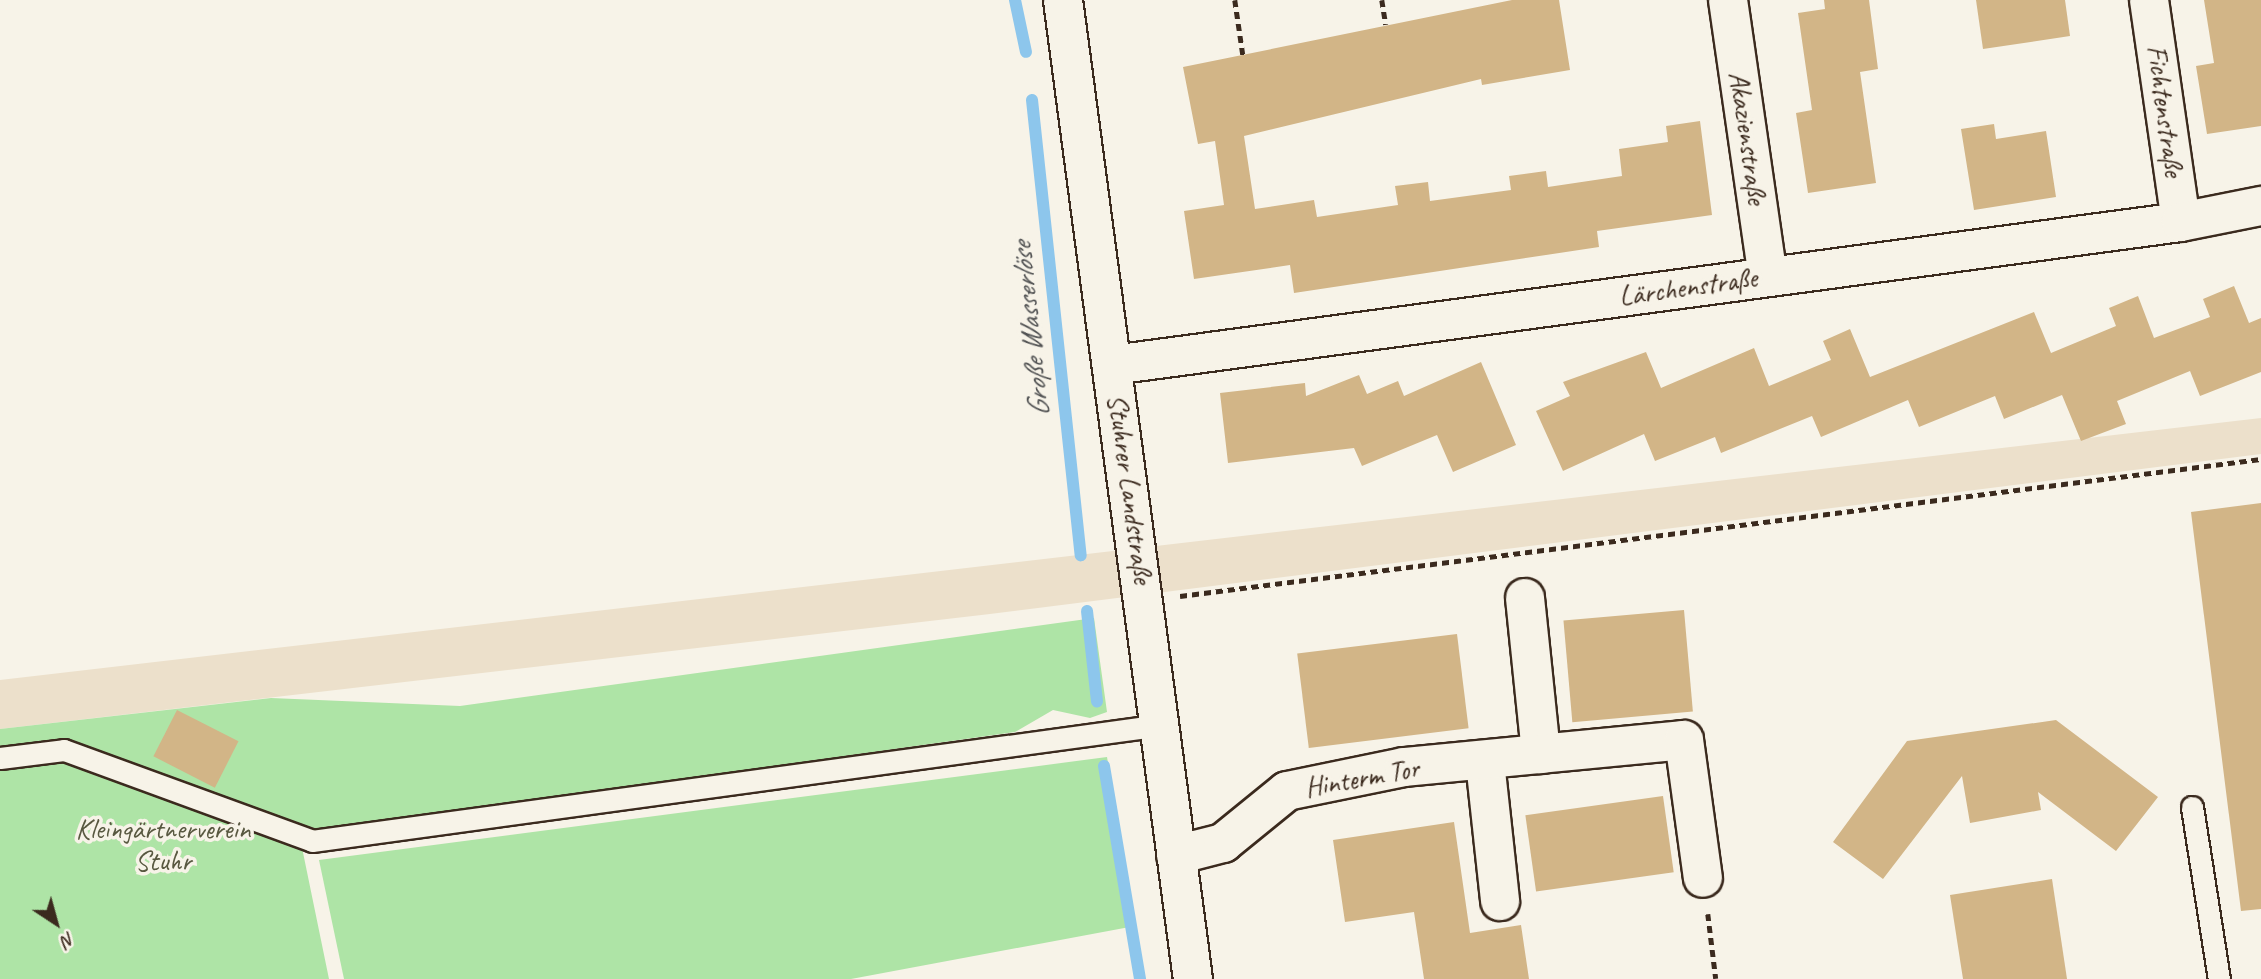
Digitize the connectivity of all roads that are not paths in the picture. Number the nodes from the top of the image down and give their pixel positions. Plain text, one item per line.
1 (1063, 0) edge
2 (1728, 0) edge
3 (2150, 0) edge
4 (2261, 206) edge
5 (2181, 222) junction
6 (1768, 276) junction
7 (1113, 365) junction
8 (1525, 598) dead end
9 (1161, 725) junction
10 (1541, 754) junction
11 (0, 758) edge
12 (1485, 762) junction
13 (2192, 807) dead end
14 (1176, 855) junction
15 (1703, 878) road end
16 (1500, 901) dead end
17 (1193, 979) edge
18 (2219, 979) edge

1 - 7 street, Stuhrer Landstraße
2 - 6 street, Akazienstraße
3 - 5 street, Fichtenstraße
4 - 5 street, Lärchenstraße
5 - 6 street, Lärchenstraße
6 - 7 street, Lärchenstraße
7 - 9 street, Stuhrer Landstraße
8 - 10 street
9 - 11 lane
9 - 14 street, Stuhrer Landstraße
10 - 12 street, Hinterm Tor
10 - 15 street, Hinterm Tor
12 - 14 street, Hinterm Tor
12 - 16 street
13 - 18 lane
14 - 17 street, Stuhrer Landstraße

